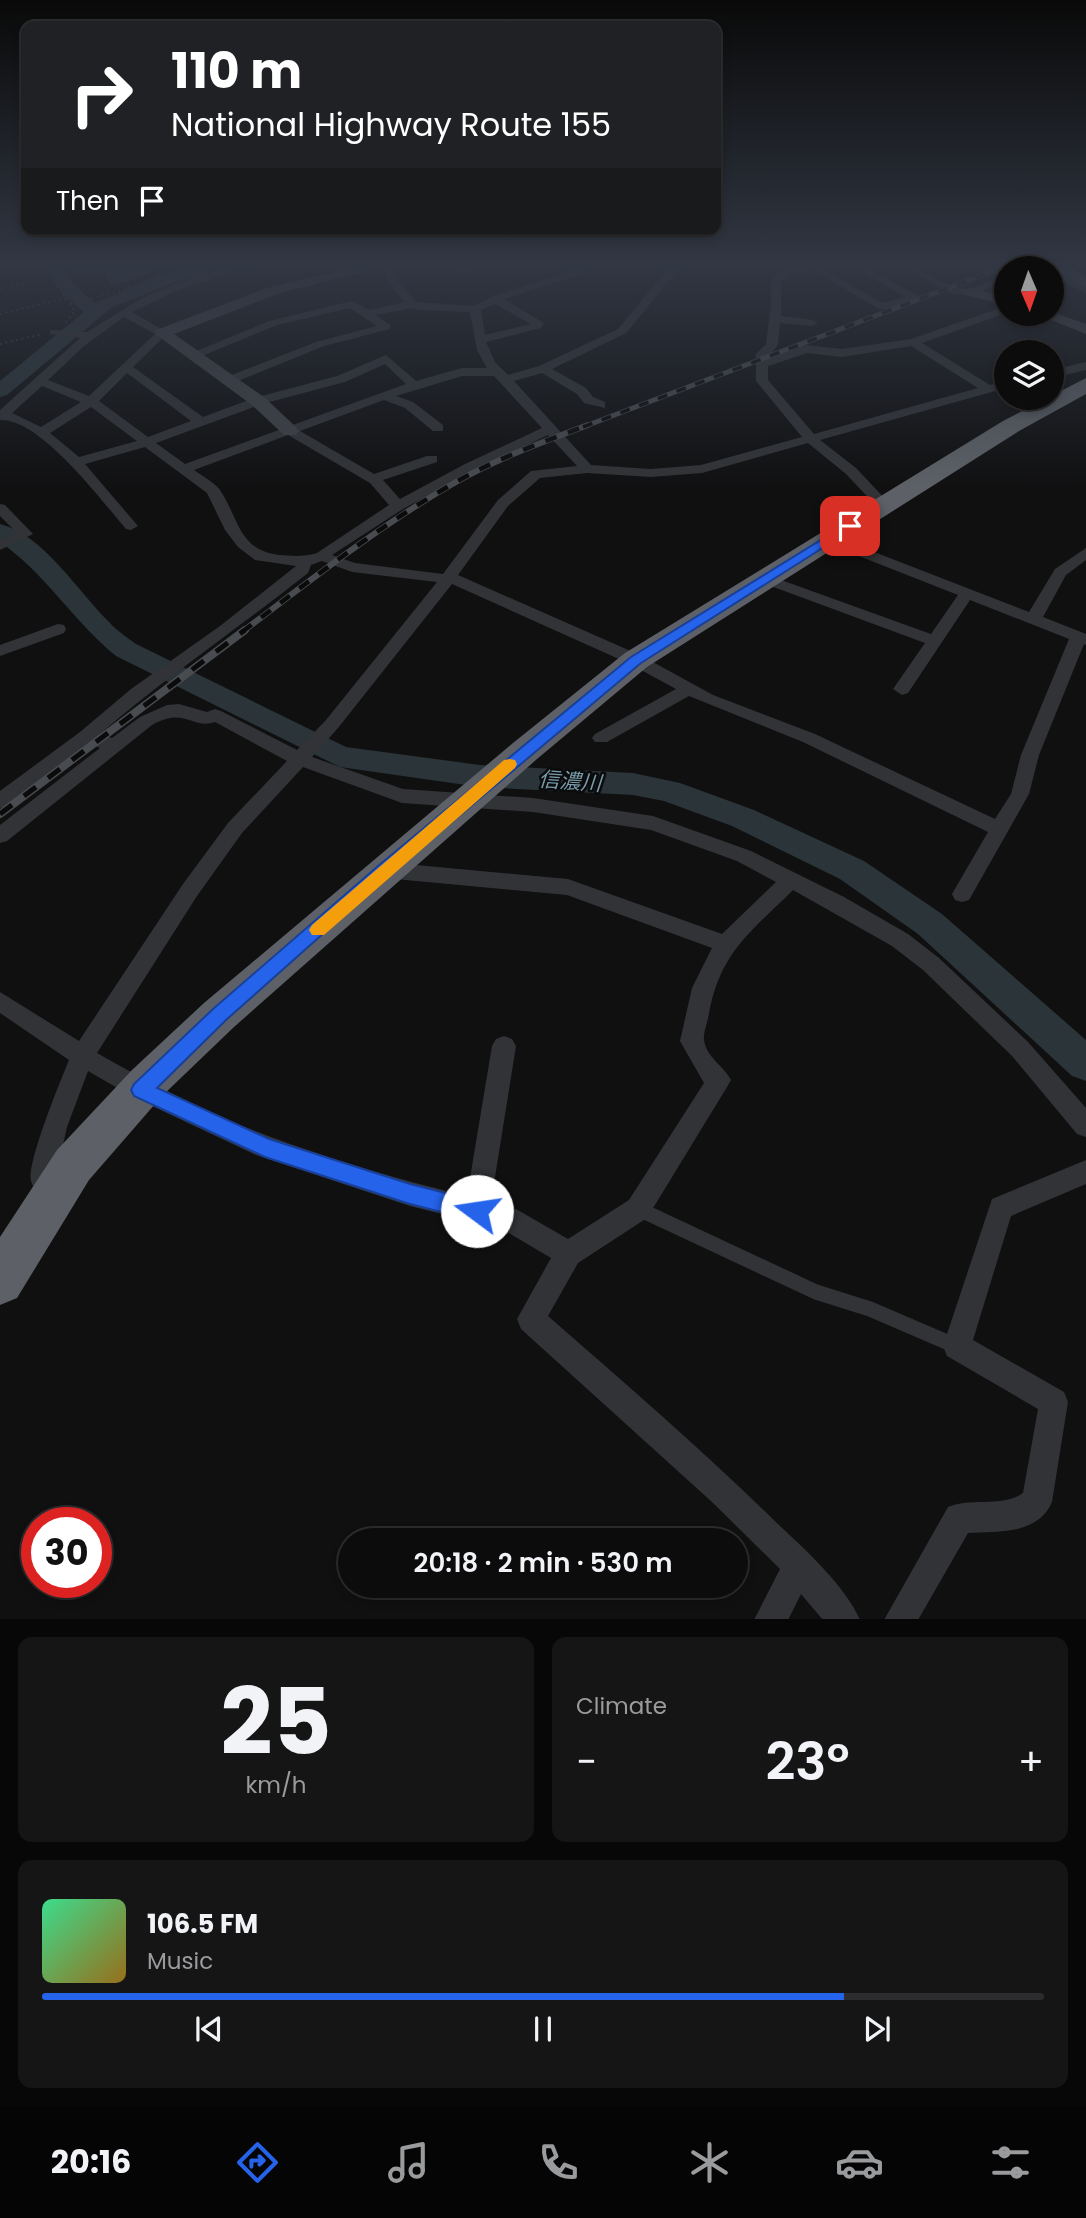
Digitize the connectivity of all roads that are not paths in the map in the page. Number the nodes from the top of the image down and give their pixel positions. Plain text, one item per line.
1 (82, 338) edge
2 (157, 338) edge
3 (168, 338) edge
4 (237, 338) edge
5 (345, 338) edge
6 (490, 338) edge
7 (608, 338) edge
8 (772, 338) edge
9 (926, 338) edge
10 (480, 340) joint
11 (914, 342) junction
12 (193, 355) junction
13 (764, 363) junction
14 (127, 368) junction
15 (543, 369) junction
16 (502, 376) junction
17 (1064, 377) edge
18 (39, 381) junction
19 (228, 381) junction
20 (1085, 382) edge
21 (414, 385) junction
22 (994, 387) edge
23 (988, 389) junction
24 (384, 396) junction
25 (91, 401) junction
26 (258, 401) junction
27 (601, 405) dead end
28 (1, 415) edge
29 (201, 422) junction
30 (439, 428) dead end
31 (551, 429) junction
32 (290, 431) junction
33 (40, 433) junction
34 (811, 439) junction
35 (144, 443) junction
36 (432, 459) dead end
37 (77, 462) junction
38 (184, 469) junction
39 (587, 469) junction
40 (373, 479) junction
41 (883, 505) junction
42 (398, 506) junction
43 (0, 508) edge
44 (131, 526) dead end
45 (828, 539) junction
46 (0, 546) edge
47 (1086, 553) edge
48 (322, 556) junction
49 (304, 562) junction
50 (448, 578) junction
51 (765, 579) junction
52 (967, 593) junction
53 (1033, 620) junction
54 (58, 629) dead end
55 (1082, 639) edge
56 (934, 641) junction
57 (0, 651) edge
58 (636, 660) junction
59 (689, 689) junction
60 (902, 689) dead end
61 (86, 736) junction
62 (601, 738) dead end
63 (114, 746) junction
64 (302, 756) junction
65 (468, 799) junction
66 (0, 801) edge
67 (998, 829) junction
68 (0, 836) edge
69 (383, 870) junction
70 (791, 880) junction
71 (962, 894) dead end
72 (725, 944) junction
73 (0, 1001) edge
74 (503, 1046) dead end
75 (82, 1056) junction
76 (141, 1090) junction
77 (1086, 1126) edge
78 (1086, 1172) edge
79 (55, 1194) junction
80 (638, 1209) junction
81 (477, 1211) junction
82 (569, 1254) junction
83 (0, 1280) edge
84 (957, 1346) junction
85 (799, 1566) junction
86 (770, 1619) edge
87 (844, 1619) edge
88 (900, 1619) edge

1 - 18 street
2 - 14 street
3 - 12 street
4 - 12 street
5 - 19 street
6 - 10 street
7 - 15 street
8 - 13 street
9 - 11 street
10 - 16 street
11 - 13 street
11 - 23 street
12 - 19 street
13 - 34 street
14 - 25 street
14 - 29 street
15 - 16 street
15 - 27 street
16 - 21 street
16 - 31 street
17 - 20 street
18 - 25 street
18 - 28 street
19 - 26 street
20 - 41 highway
21 - 24 street
21 - 26 street
22 - 23 street
23 - 34 street
24 - 30 street
24 - 32 street
25 - 33 street
25 - 35 street
26 - 29 street
26 - 32 street
28 - 33 street
29 - 35 street
31 - 39 street
31 - 42 street
32 - 38 street
32 - 40 street
33 - 37 street
34 - 39 street
34 - 41 street
35 - 37 street
35 - 38 street
36 - 40 street
37 - 44 street
38 - 49 street
39 - 50 street
40 - 42 street
41 - 45 highway
42 - 48 street
43 - 46 street
45 - 51 highway
45 - 52 street
47 - 53 street
48 - 49 street
48 - 50 street
49 - 61 street
50 - 58 street
50 - 64 street
51 - 56 street
51 - 58 highway
52 - 53 street
52 - 56 street
53 - 55 street
54 - 57 street
55 - 67 street
56 - 60 street
58 - 59 street
58 - 65 highway
59 - 62 street
59 - 67 street
61 - 63 street
61 - 66 street
63 - 64 street
63 - 68 street
64 - 65 street
64 - 75 street
65 - 69 highway
65 - 70 street
67 - 71 street
69 - 72 street
69 - 76 highway
70 - 72 street
70 - 77 street
72 - 80 street
73 - 75 street
74 - 81 street
75 - 76 street
75 - 79 street
76 - 79 highway
76 - 81 street
78 - 84 street
79 - 83 highway
80 - 82 street
80 - 84 lane
81 - 82 street
82 - 85 street
84 - 88 street
85 - 86 street
85 - 87 street

